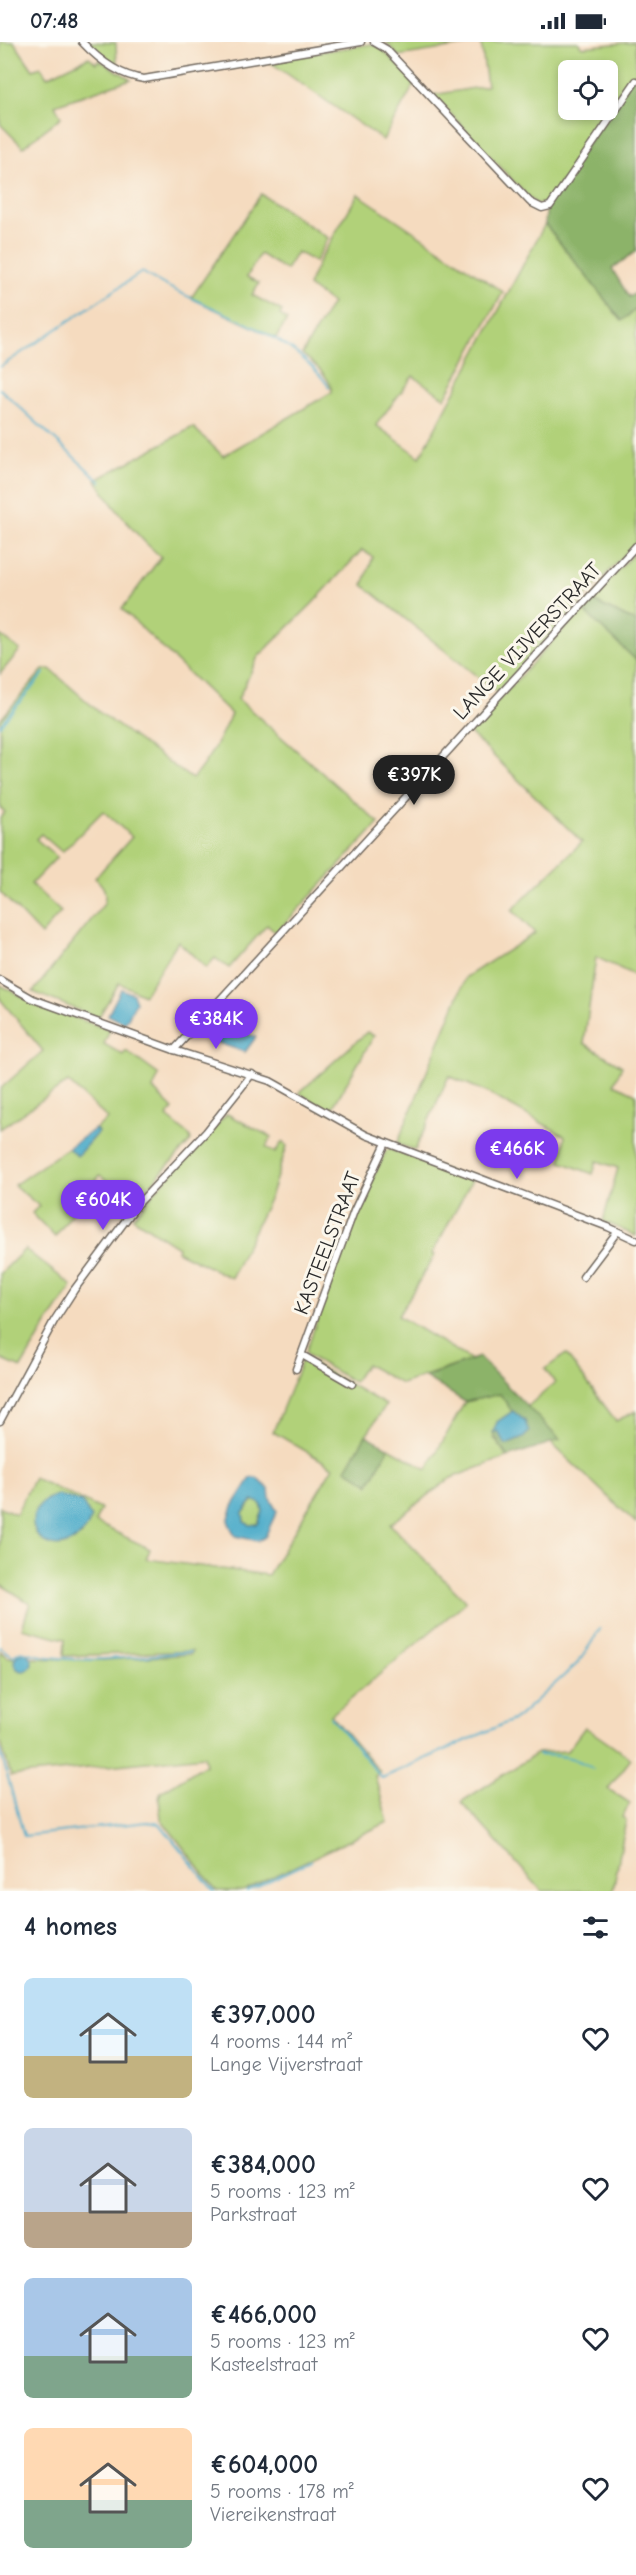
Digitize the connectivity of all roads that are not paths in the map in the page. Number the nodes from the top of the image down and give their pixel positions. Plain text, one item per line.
1 (82, 42) edge
2 (361, 42) edge
3 (374, 42) edge
4 (636, 81) edge
5 (636, 546) edge
6 (0, 980) edge
7 (174, 1050) junction
8 (252, 1074) junction
9 (386, 1143) junction
10 (617, 1232) junction
11 (636, 1240) edge
12 (583, 1277) dead end
13 (302, 1356) junction
14 (296, 1369) dead end
15 (352, 1384) dead end
16 (0, 1421) edge

1 - 2 street
3 - 4 street
5 - 7 street, LANGE VIJVERSTRAAT
6 - 7 street
7 - 8 street
8 - 9 street
8 - 16 street
9 - 10 street
9 - 13 street, KASTEELSTRAAT
10 - 11 street
10 - 12 street
13 - 14 street, KASTEELSTRAAT
13 - 15 street

